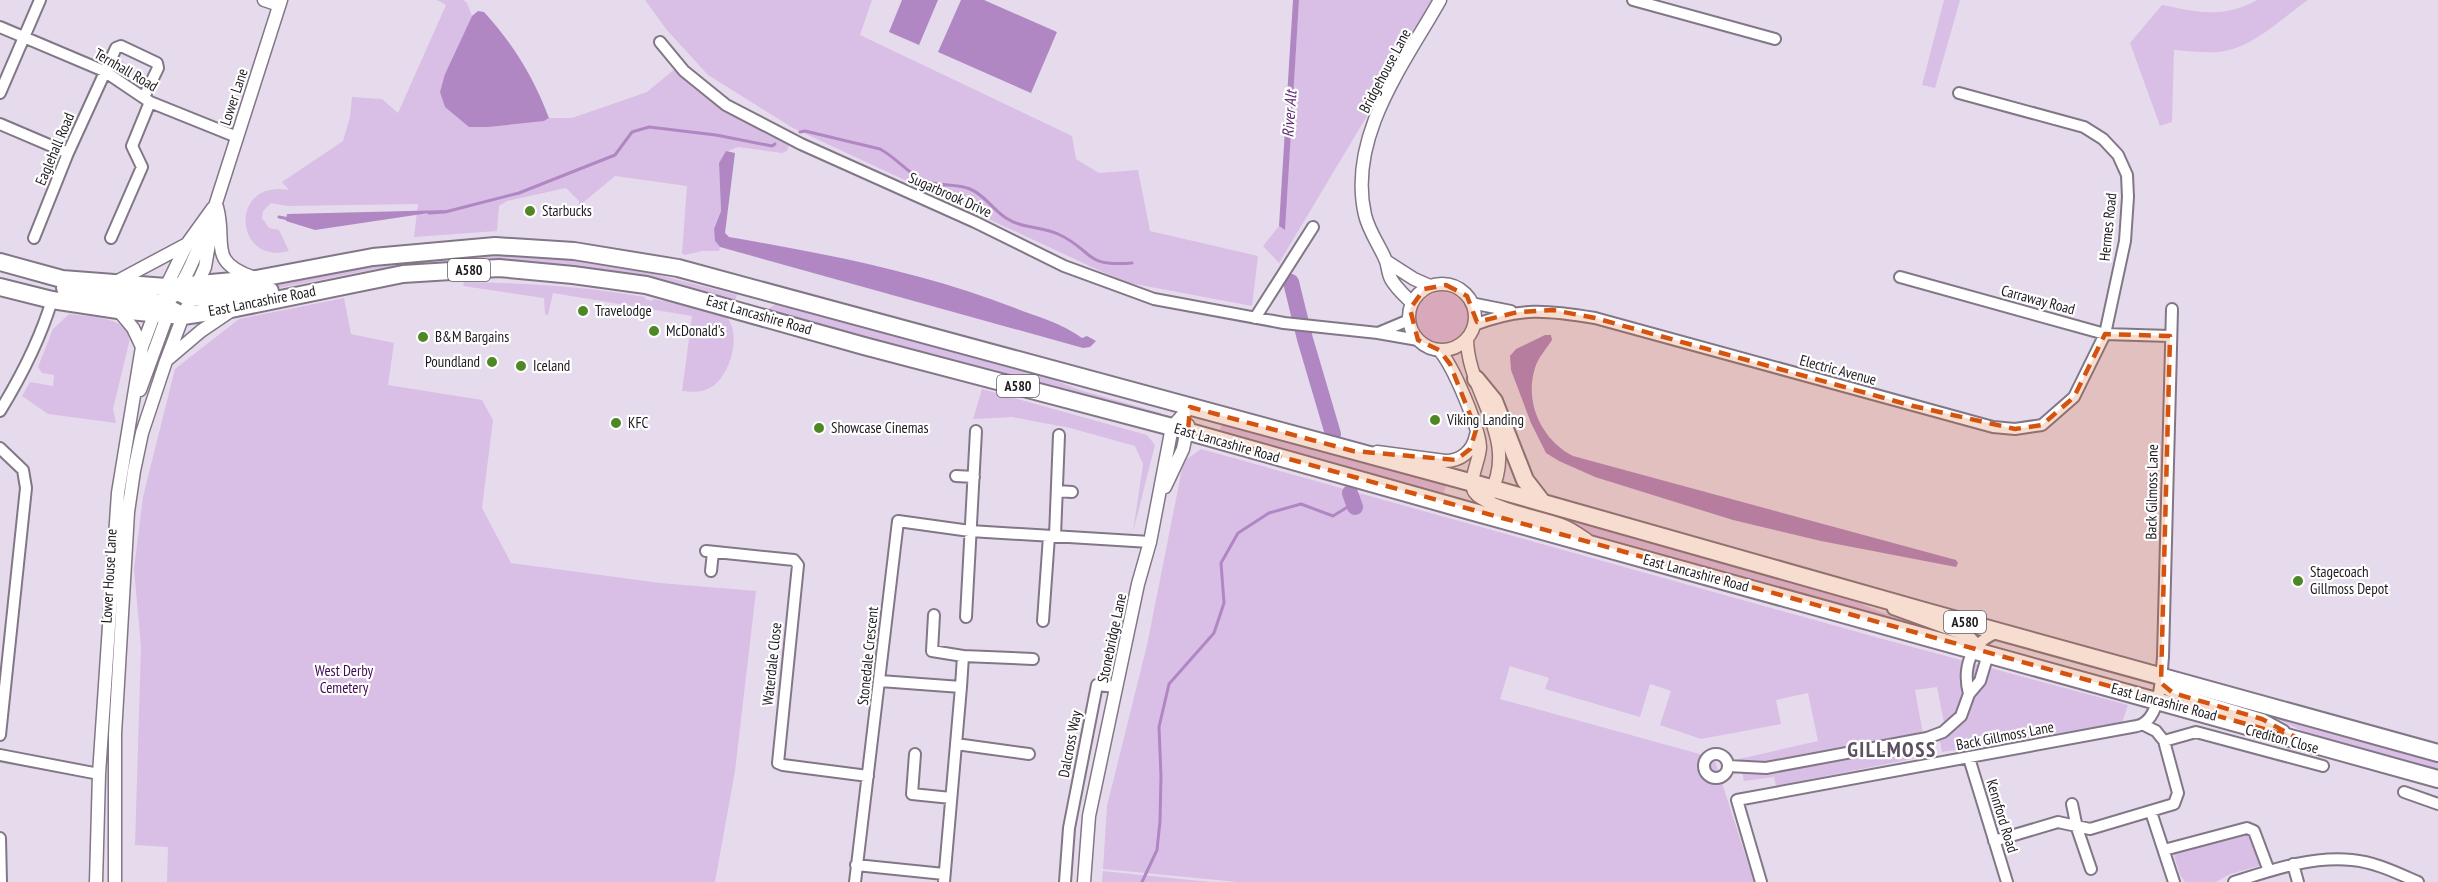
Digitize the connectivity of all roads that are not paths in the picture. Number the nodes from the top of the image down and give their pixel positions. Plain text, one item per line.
1 (40, 0) edge
2 (264, 0) edge
3 (1440, 0) edge
4 (1633, 0) edge
5 (280, 3) edge
6 (1655, 3) edge
7 (0, 27) edge
8 (24, 38) junction
9 (1775, 39) dead end
10 (660, 42) dead end
11 (104, 71) junction
12 (0, 93) edge
13 (1959, 93) dead end
14 (147, 100) junction
15 (0, 124) edge
16 (237, 137) junction
17 (68, 153) junction
18 (216, 203) junction
19 (1313, 227) dead end
20 (34, 238) dead end
21 (111, 238) dead end
22 (187, 244) junction
23 (1386, 261) junction
24 (0, 262) edge
25 (18, 268) junction
26 (403, 274) junction
27 (1900, 277) dead end
28 (256, 279) junction
29 (114, 283) junction
30 (1430, 286) junction
31 (0, 287) edge
32 (52, 300) junction
33 (174, 300) junction
34 (1412, 303) junction
35 (1471, 303) junction
36 (236, 308) junction
37 (2172, 309) dead end
38 (118, 310) junction
39 (1518, 312) junction
40 (1256, 318) junction
41 (1409, 320) junction
42 (1474, 325) junction
43 (1378, 333) junction
44 (2104, 334) junction
45 (2170, 336) junction
46 (1467, 338) junction
47 (1418, 340) junction
48 (141, 347) junction
49 (1439, 350) junction
50 (166, 362) junction
51 (1476, 379) junction
52 (1190, 406) junction
53 (0, 411) edge
54 (128, 426) junction
55 (1180, 429) junction
56 (1476, 430) junction
57 (976, 431) dead end
58 (1059, 435) dead end
59 (0, 448) edge
60 (1353, 451) junction
61 (956, 476) dead end
62 (974, 477) junction
63 (1473, 483) junction
64 (1057, 491) junction
65 (1072, 492) dead end
66 (1489, 494) junction
67 (1542, 502) junction
68 (1463, 509) junction
69 (970, 531) junction
70 (1052, 536) junction
71 (1150, 542) junction
72 (1596, 545) junction
73 (711, 571) dead end
74 (1846, 589) junction
75 (934, 615) dead end
76 (966, 617) dead end
77 (1043, 621) dead end
78 (2001, 631) junction
79 (1979, 648) junction
80 (963, 656) junction
81 (1034, 659) dead end
82 (2160, 676) junction
83 (880, 681) junction
84 (961, 687) junction
85 (1116, 687) junction
86 (2157, 700) junction
87 (2144, 725) junction
88 (0, 735) edge
89 (2297, 738) junction
90 (2164, 741) junction
91 (956, 744) junction
92 (2438, 753) edge
93 (915, 754) dead end
94 (1029, 754) dead end
95 (0, 755) edge
96 (1969, 758) junction
97 (1728, 766) dead end
98 (2323, 766) dead end
99 (99, 774) junction
100 (868, 776) junction
101 (2438, 779) edge
102 (2404, 792) dead end
103 (951, 798) junction
104 (2072, 804) dead end
105 (2438, 804) edge
106 (2151, 812) junction
107 (1069, 828) junction
108 (2077, 828) junction
109 (1087, 831) junction
110 (0, 838) edge
111 (1994, 841) junction
112 (2164, 850) junction
113 (2293, 864) junction
114 (856, 865) junction
115 (2091, 869) dead end
116 (2269, 871) junction
117 (944, 878) edge
118 (1, 882) edge
119 (96, 882) edge
120 (115, 882) edge
121 (855, 882) edge
122 (1065, 882) edge
123 (1084, 882) edge
124 (1761, 882) edge
125 (2007, 882) edge
126 (2174, 882) edge
127 (2234, 882) edge
128 (2298, 882) edge
129 (2418, 882) edge

1 - 8 street
2 - 5 street
3 - 23 street, Bridgehouse Lane
4 - 6 street
5 - 16 street, Lower Lane
6 - 9 street
7 - 8 street, Ternhall Road
8 - 11 street, Ternhall Road
8 - 12 street
10 - 40 street, Sugarbrook Drive
11 - 14 street, Ternhall Road
11 - 14 street, Eaglehall Road
11 - 17 street, Eaglehall Road
13 - 44 street, Hermes Road
14 - 16 street, Ternhall Road
14 - 21 street
15 - 17 street
16 - 18 street, Lower Lane
17 - 20 street, Eaglehall Road
18 - 22 street, Lower Lane
18 - 28 street
18 - 33 street
18 - 33 street, Lower Lane
19 - 40 street
22 - 29 street
22 - 33 street, Lower Lane
23 - 30 street
23 - 34 street, Bridgehouse Lane
24 - 25 highway, East Lancashire Road / A580
25 - 29 highway, East Lancashire Road / A580
25 - 33 highway
26 - 33 highway
26 - 36 highway, East Lancashire Road / A580
26 - 55 highway, East Lancashire Road / A580
27 - 44 street, Carraway Road
28 - 33 highway, East Lancashire Road / A580
28 - 52 highway, East Lancashire Road / A580
29 - 33 highway, East Lancashire Road / A580
30 - 34 street
30 - 35 street
31 - 32 highway, East Lancashire Road / A580
32 - 38 highway, East Lancashire Road / A580
32 - 53 street
33 - 36 highway, East Lancashire Road / A580
33 - 38 highway, East Lancashire Road / A580
33 - 48 street, Lower House Lane
33 - 50 street, Lower House Lane
33 - 54 street
34 - 41 street
35 - 39 street, Electric Avenue
35 - 42 street
36 - 50 street
37 - 45 street, Back Gilmoss Lane
38 - 48 street
39 - 42 street, Electric Avenue
39 - 44 street, Electric Avenue
40 - 43 street, Sugarbrook Drive
41 - 43 street
41 - 47 street
42 - 46 street
43 - 47 street
44 - 45 street, Carraway Road
45 - 82 street, Back Gilmoss Lane
46 - 49 street
46 - 51 street
47 - 49 street
48 - 54 street, Lower House Lane
49 - 56 street
50 - 120 street, Lower House Lane
51 - 66 street
51 - 67 highway
52 - 55 street, Stonebridge Lane
52 - 60 highway, East Lancashire Road / A580
54 - 99 street, Lower House Lane
55 - 68 highway, East Lancashire Road / A580
55 - 71 street, Stonebridge Lane
56 - 60 street
56 - 63 street
57 - 62 street
58 - 64 street
59 - 88 street
60 - 63 highway, East Lancashire Road / A580
61 - 62 street
62 - 69 street
63 - 66 highway, East Lancashire Road / A580
64 - 65 street
64 - 70 street
66 - 67 highway, East Lancashire Road / A580
66 - 68 street
66 - 72 street
67 - 74 highway, East Lancashire Road / A580
68 - 72 highway, East Lancashire Road / A580
69 - 70 street, Stonedale Crescent
69 - 76 street
69 - 83 street, Stonedale Crescent
70 - 71 street, Stonedale Crescent
70 - 77 street
71 - 85 street, Stonebridge Lane
72 - 79 highway, East Lancashire Road / A580
73 - 100 street, Waterdale Close
74 - 78 highway, East Lancashire Road / A580
74 - 79 street
75 - 80 street
78 - 79 street
78 - 82 highway, East Lancashire Road / A580
79 - 86 highway, East Lancashire Road / A580
79 - 97 street
80 - 81 street
80 - 84 street
82 - 86 street, Back Gilmoss Lane
82 - 89 street
82 - 92 highway, East Lancashire Road / A580
83 - 84 street
83 - 100 street, Stonedale Crescent
84 - 91 street
85 - 107 street, Dalcross Way
85 - 109 street, Stonebridge Lane
86 - 87 street
86 - 89 highway, East Lancashire Road / A580
87 - 90 street
87 - 96 street, Back Gillmoss Lane
89 - 101 highway, East Lancashire Road / A580
90 - 98 street, Crediton Close
90 - 106 street
91 - 94 street
91 - 103 street
93 - 103 street
95 - 99 street
96 - 111 street, Kennford Road
96 - 124 street, Back Gillmoss Lane
99 - 119 street, Lower House Lane
100 - 114 street, Stonedale Crescent
102 - 105 street
103 - 117 street
104 - 108 street
106 - 108 street
106 - 112 street
107 - 109 street
107 - 122 street, Dalcross Way
108 - 111 street
108 - 115 street
109 - 123 street, Stonebridge Lane
110 - 118 street
111 - 125 street, Kennford Road
112 - 116 street
112 - 126 street
113 - 116 street
113 - 128 street
113 - 129 street
114 - 117 street
114 - 121 street, Stonedale Crescent
116 - 127 street

